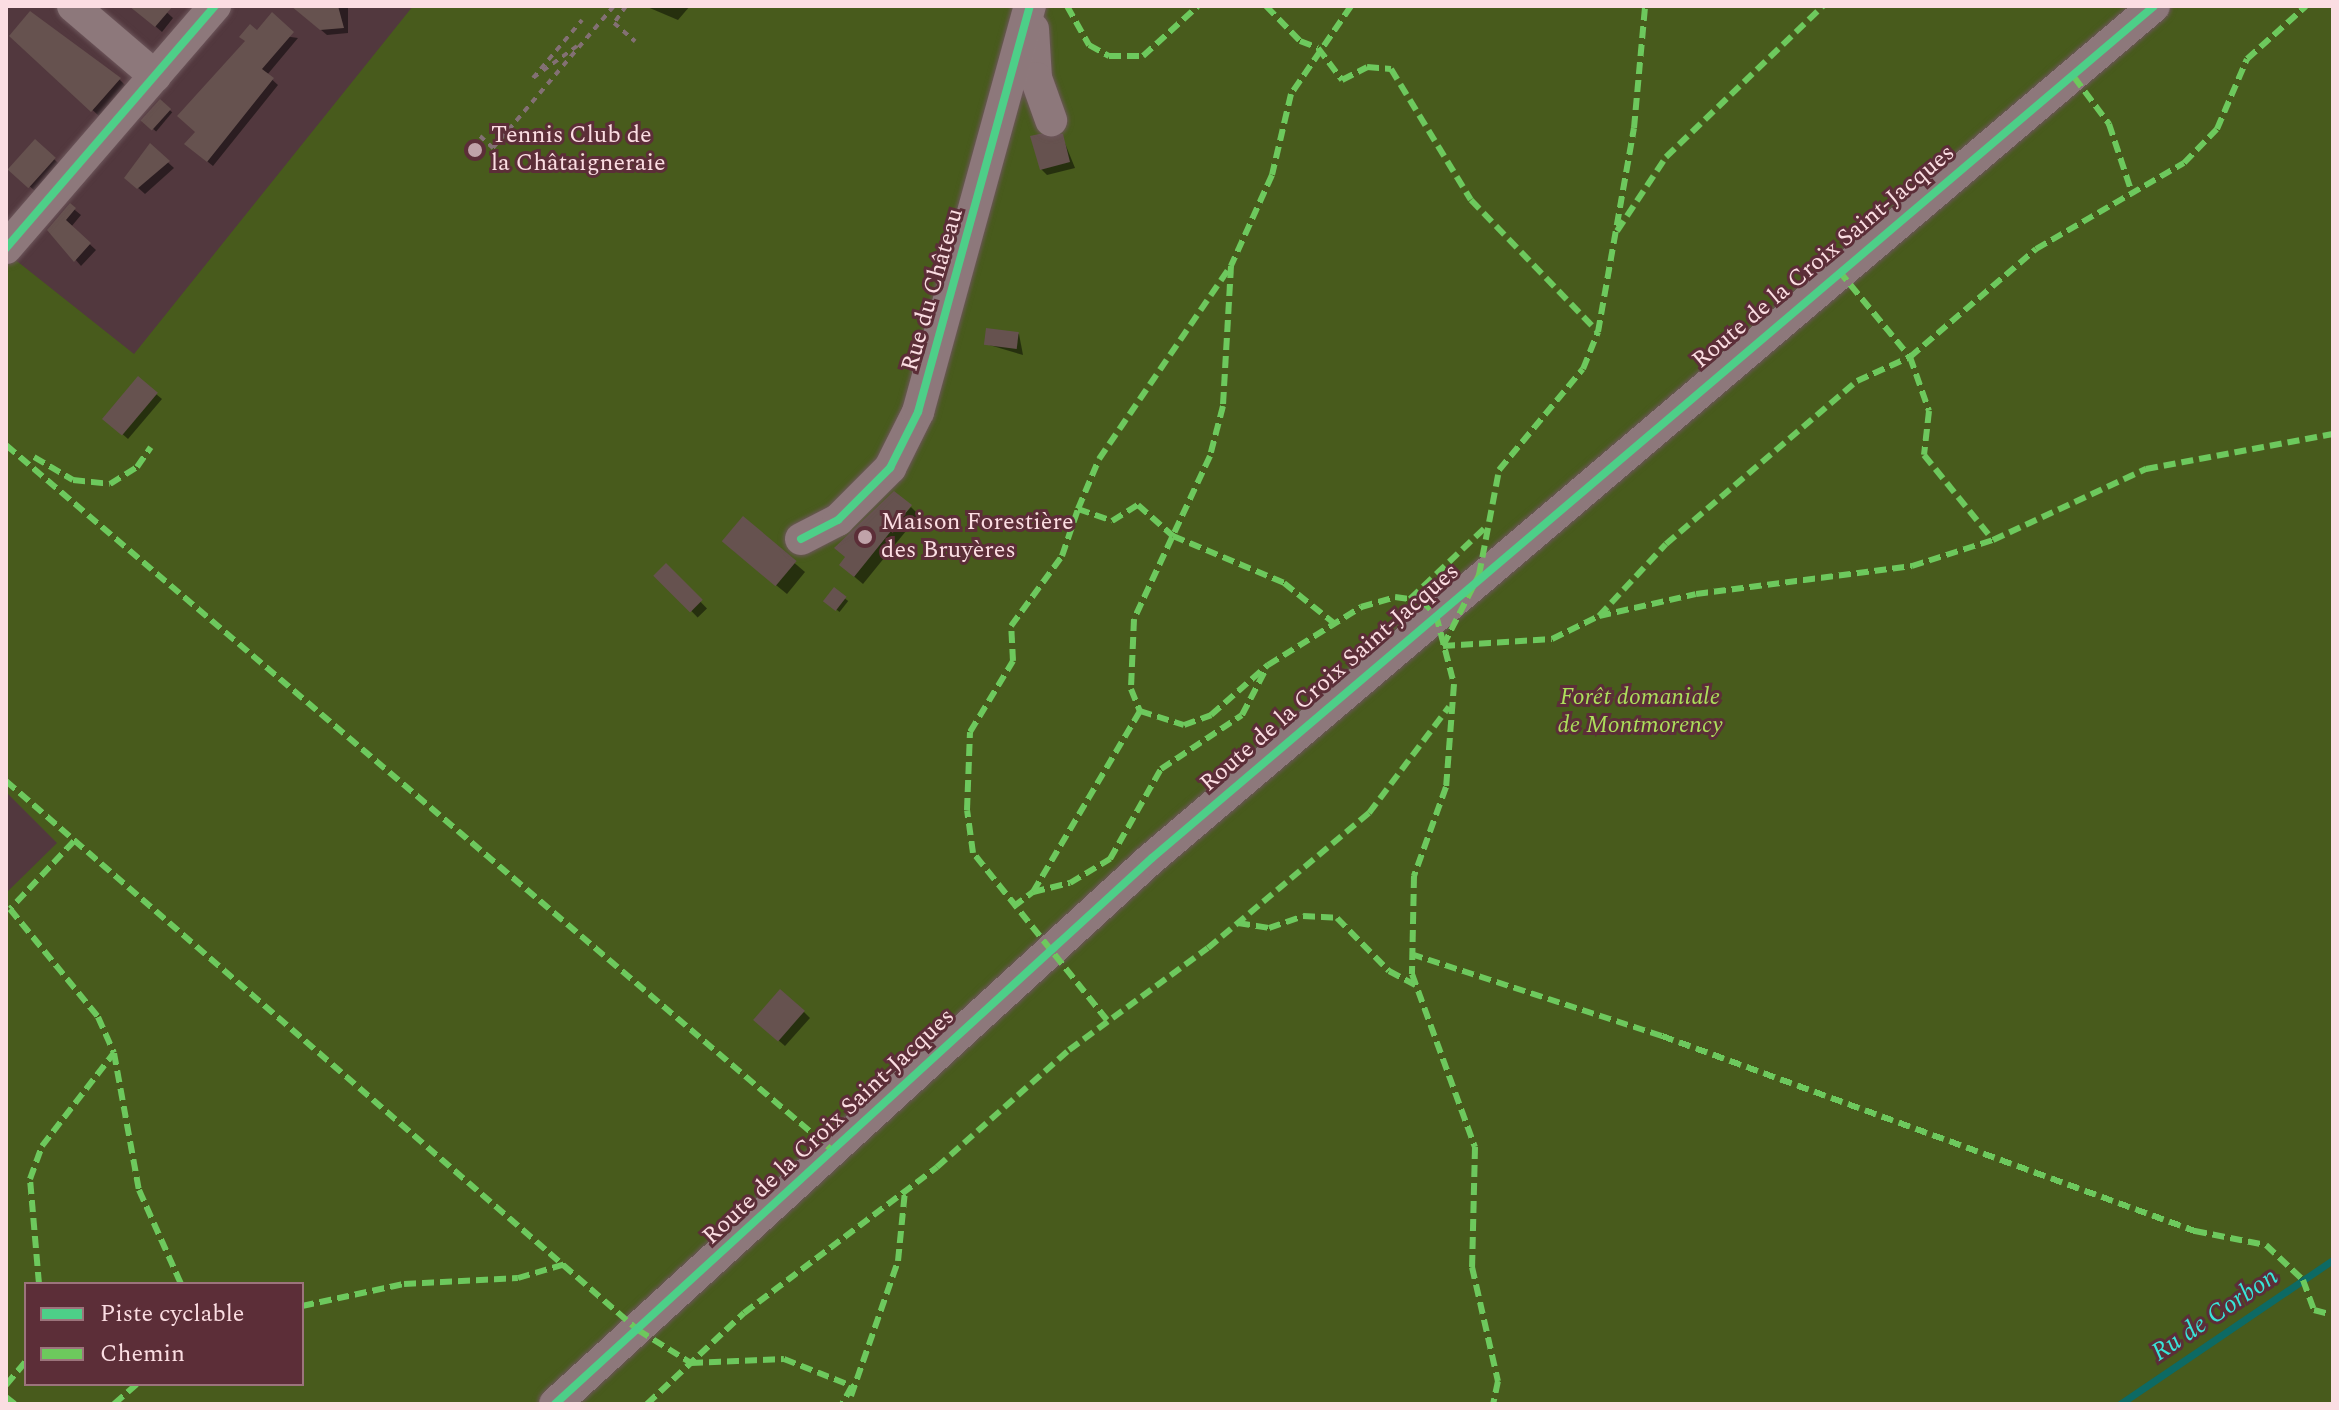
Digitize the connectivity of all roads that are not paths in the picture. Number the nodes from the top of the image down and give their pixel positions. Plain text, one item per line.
1 (73, 6) edge
2 (215, 6) edge
3 (1030, 6) edge
4 (2154, 6) edge
5 (155, 76) junction
6 (1051, 120) dead end
7 (13, 226) edge
8 (801, 539) dead end
9 (555, 1404) edge

1 - 5 street
2 - 5 street
3 - 6 street
3 - 8 street, Rue du Château
4 - 9 street, Route de la Croix Saint-Jacques
5 - 7 street

